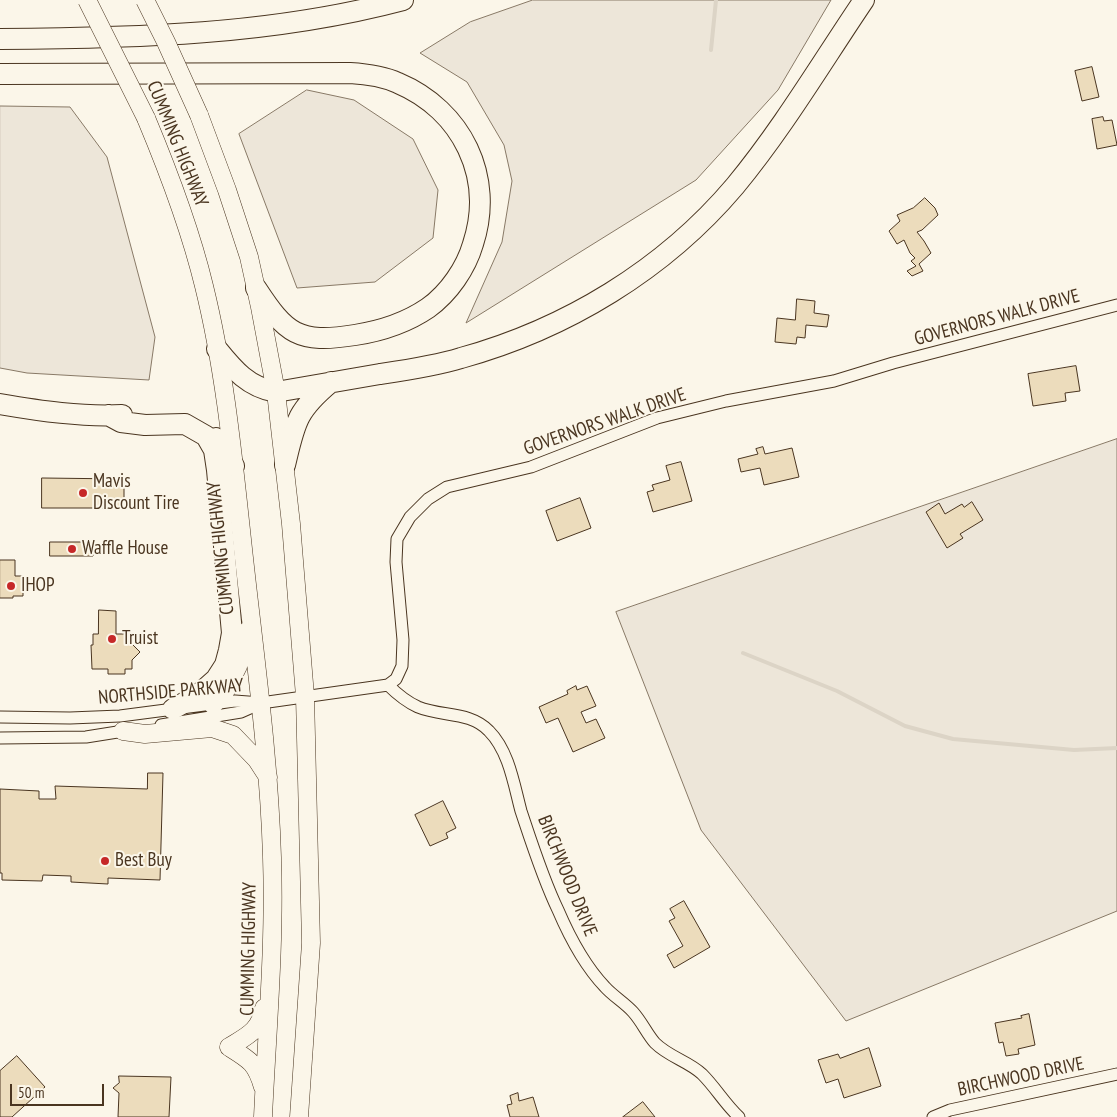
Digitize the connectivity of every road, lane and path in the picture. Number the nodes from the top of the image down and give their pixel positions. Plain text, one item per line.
1 (87, 0) edge
2 (145, 0) edge
3 (404, 0) edge
4 (864, 0) edge
5 (0, 39) edge
6 (0, 74) edge
7 (256, 288) junction
8 (1117, 305) edge
9 (218, 349) junction
10 (332, 382) junction
11 (276, 392) junction
12 (0, 404) edge
13 (108, 416) junction
14 (285, 465) junction
15 (234, 466) junction
16 (252, 626) junction
17 (388, 685) junction
18 (305, 696) junction
19 (261, 703) junction
20 (213, 705) junction
21 (173, 709) junction
22 (0, 717) edge
23 (123, 731) junction
24 (0, 738) edge
25 (268, 777) junction
26 (272, 967) junction
27 (1117, 1074) edge
28 (264, 1093) junction
29 (263, 1117) edge
30 (299, 1117) edge
31 (739, 1117) edge
32 (932, 1117) edge

1 - 9 main road, CUMMING HIGHWAY, bridge
2 - 7 main road, CUMMING HIGHWAY, bridge
3 - 5 highway
4 - 10 highway
6 - 7 highway
7 - 11 main road, CUMMING HIGHWAY
8 - 17 street, GOVERNORS WALK DRIVE
9 - 11 highway
9 - 15 main road, CUMMING HIGHWAY
10 - 11 highway
10 - 14 highway
11 - 14 main road, CUMMING HIGHWAY
12 - 13 highway
13 - 15 highway
13 - 21 highway
14 - 18 main road, CUMMING HIGHWAY
15 - 16 main road, CUMMING HIGHWAY
16 - 19 main road, CUMMING HIGHWAY
16 - 20 main road
17 - 18 street
17 - 31 street, BIRCHWOOD DRIVE
18 - 19 street
18 - 30 main road, CUMMING HIGHWAY
19 - 20 street, NORTHSIDE PARKWAY
19 - 23 street, NORTHSIDE PARKWAY
19 - 25 main road, CUMMING HIGHWAY
20 - 21 street, NORTHSIDE PARKWAY
21 - 22 street, NORTHSIDE PARKWAY
23 - 24 street, NORTHSIDE PARKWAY
23 - 25 main road
25 - 26 main road, CUMMING HIGHWAY
26 - 28 main road, CUMMING HIGHWAY
26 - 28 main road
27 - 32 street, BIRCHWOOD DRIVE
28 - 29 main road, CUMMING HIGHWAY

